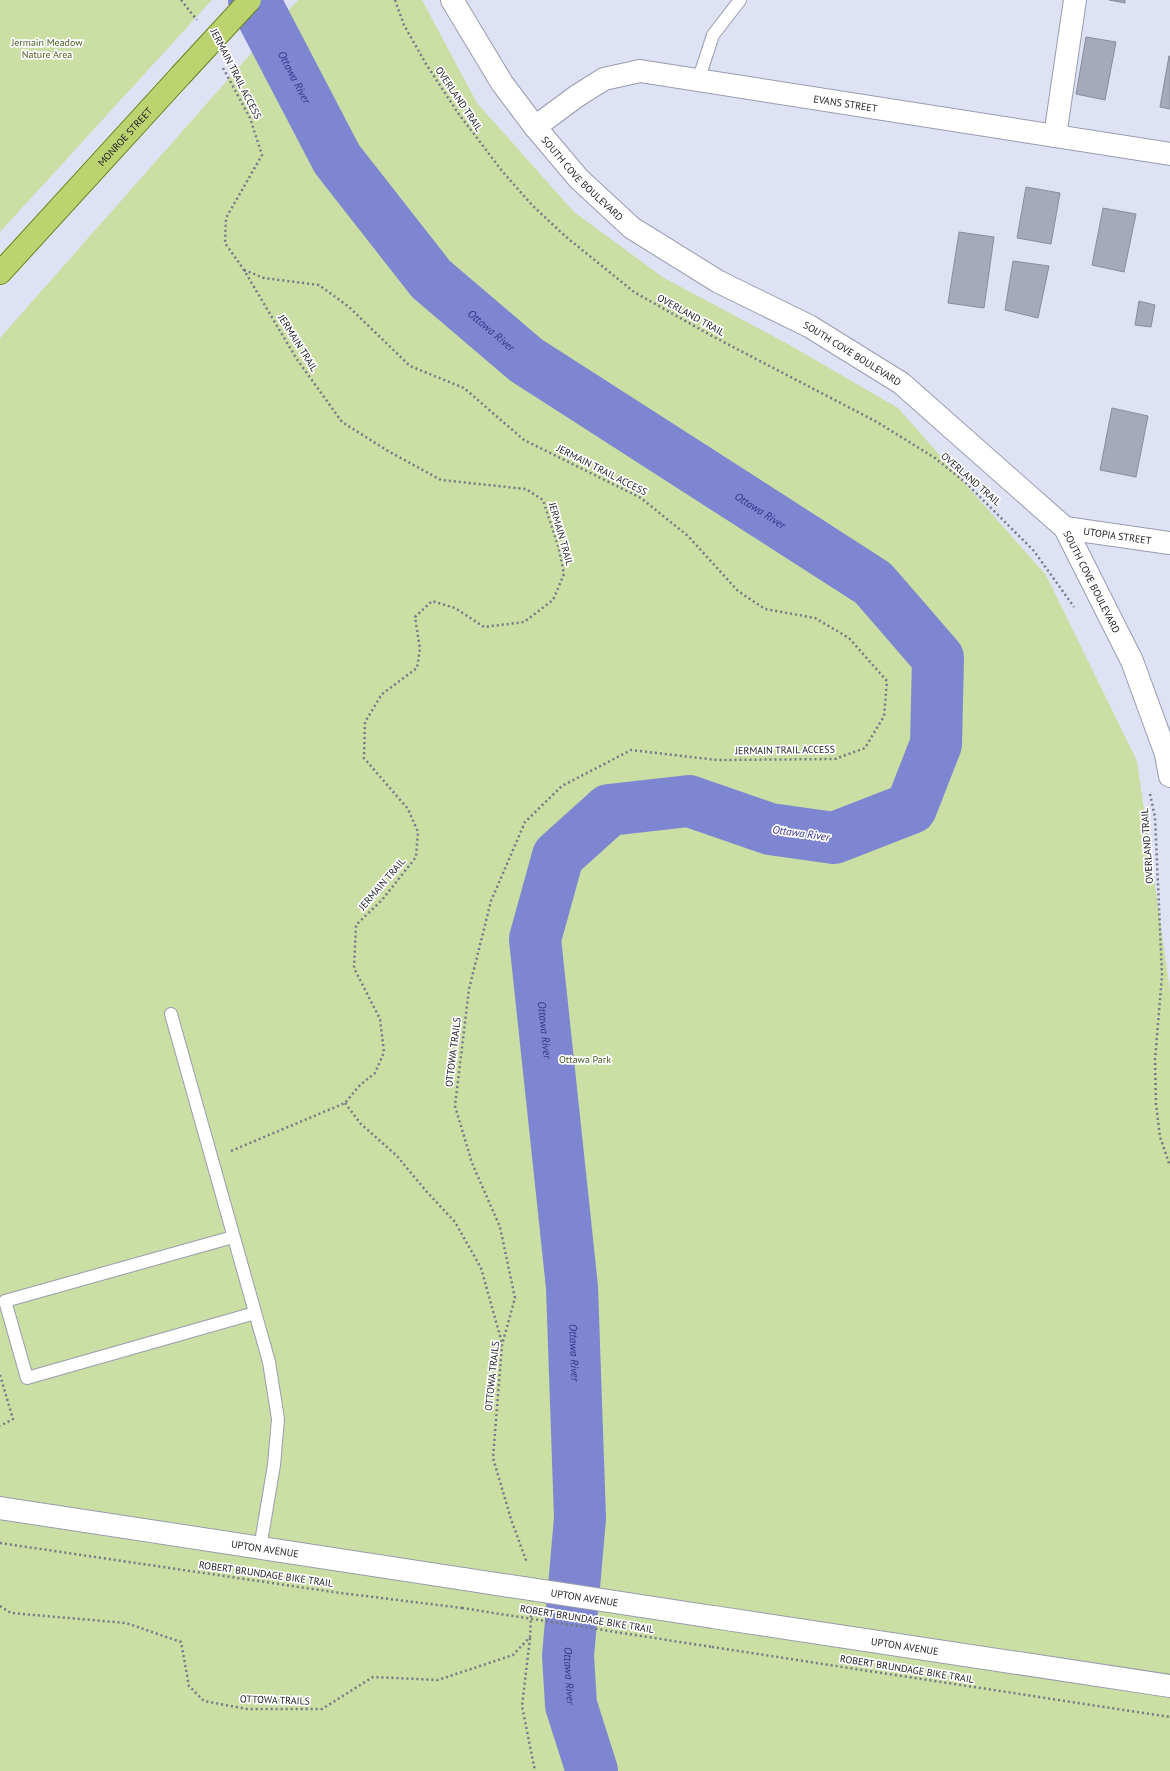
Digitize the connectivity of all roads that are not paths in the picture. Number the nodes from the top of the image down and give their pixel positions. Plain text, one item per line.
1 (250, 0) edge
2 (452, 0) edge
3 (740, 0) edge
4 (1075, 0) edge
5 (688, 79) junction
6 (535, 127) junction
7 (1055, 136) junction
8 (1170, 154) edge
9 (0, 273) edge
10 (1065, 528) junction
11 (1170, 543) edge
12 (1170, 776) edge
13 (171, 1014) dead end
14 (233, 1237) junction
15 (255, 1313) junction
16 (0, 1508) edge
17 (260, 1548) junction
18 (1170, 1686) edge

1 - 9 main road, MONROE STREET, bridge
2 - 6 street, SOUTH COVE BOULEVARD
3 - 5 lane
4 - 7 street
5 - 6 street, EVANS STREET
5 - 7 street, EVANS STREET
6 - 10 street, SOUTH COVE BOULEVARD
7 - 8 street, EVANS STREET
10 - 11 street, UTOPIA STREET
10 - 12 street, SOUTH COVE BOULEVARD
13 - 14 lane
14 - 15 lane
14 - 15 lane
15 - 17 lane
16 - 17 street, UPTON AVENUE
17 - 18 street, UPTON AVENUE, bridge

